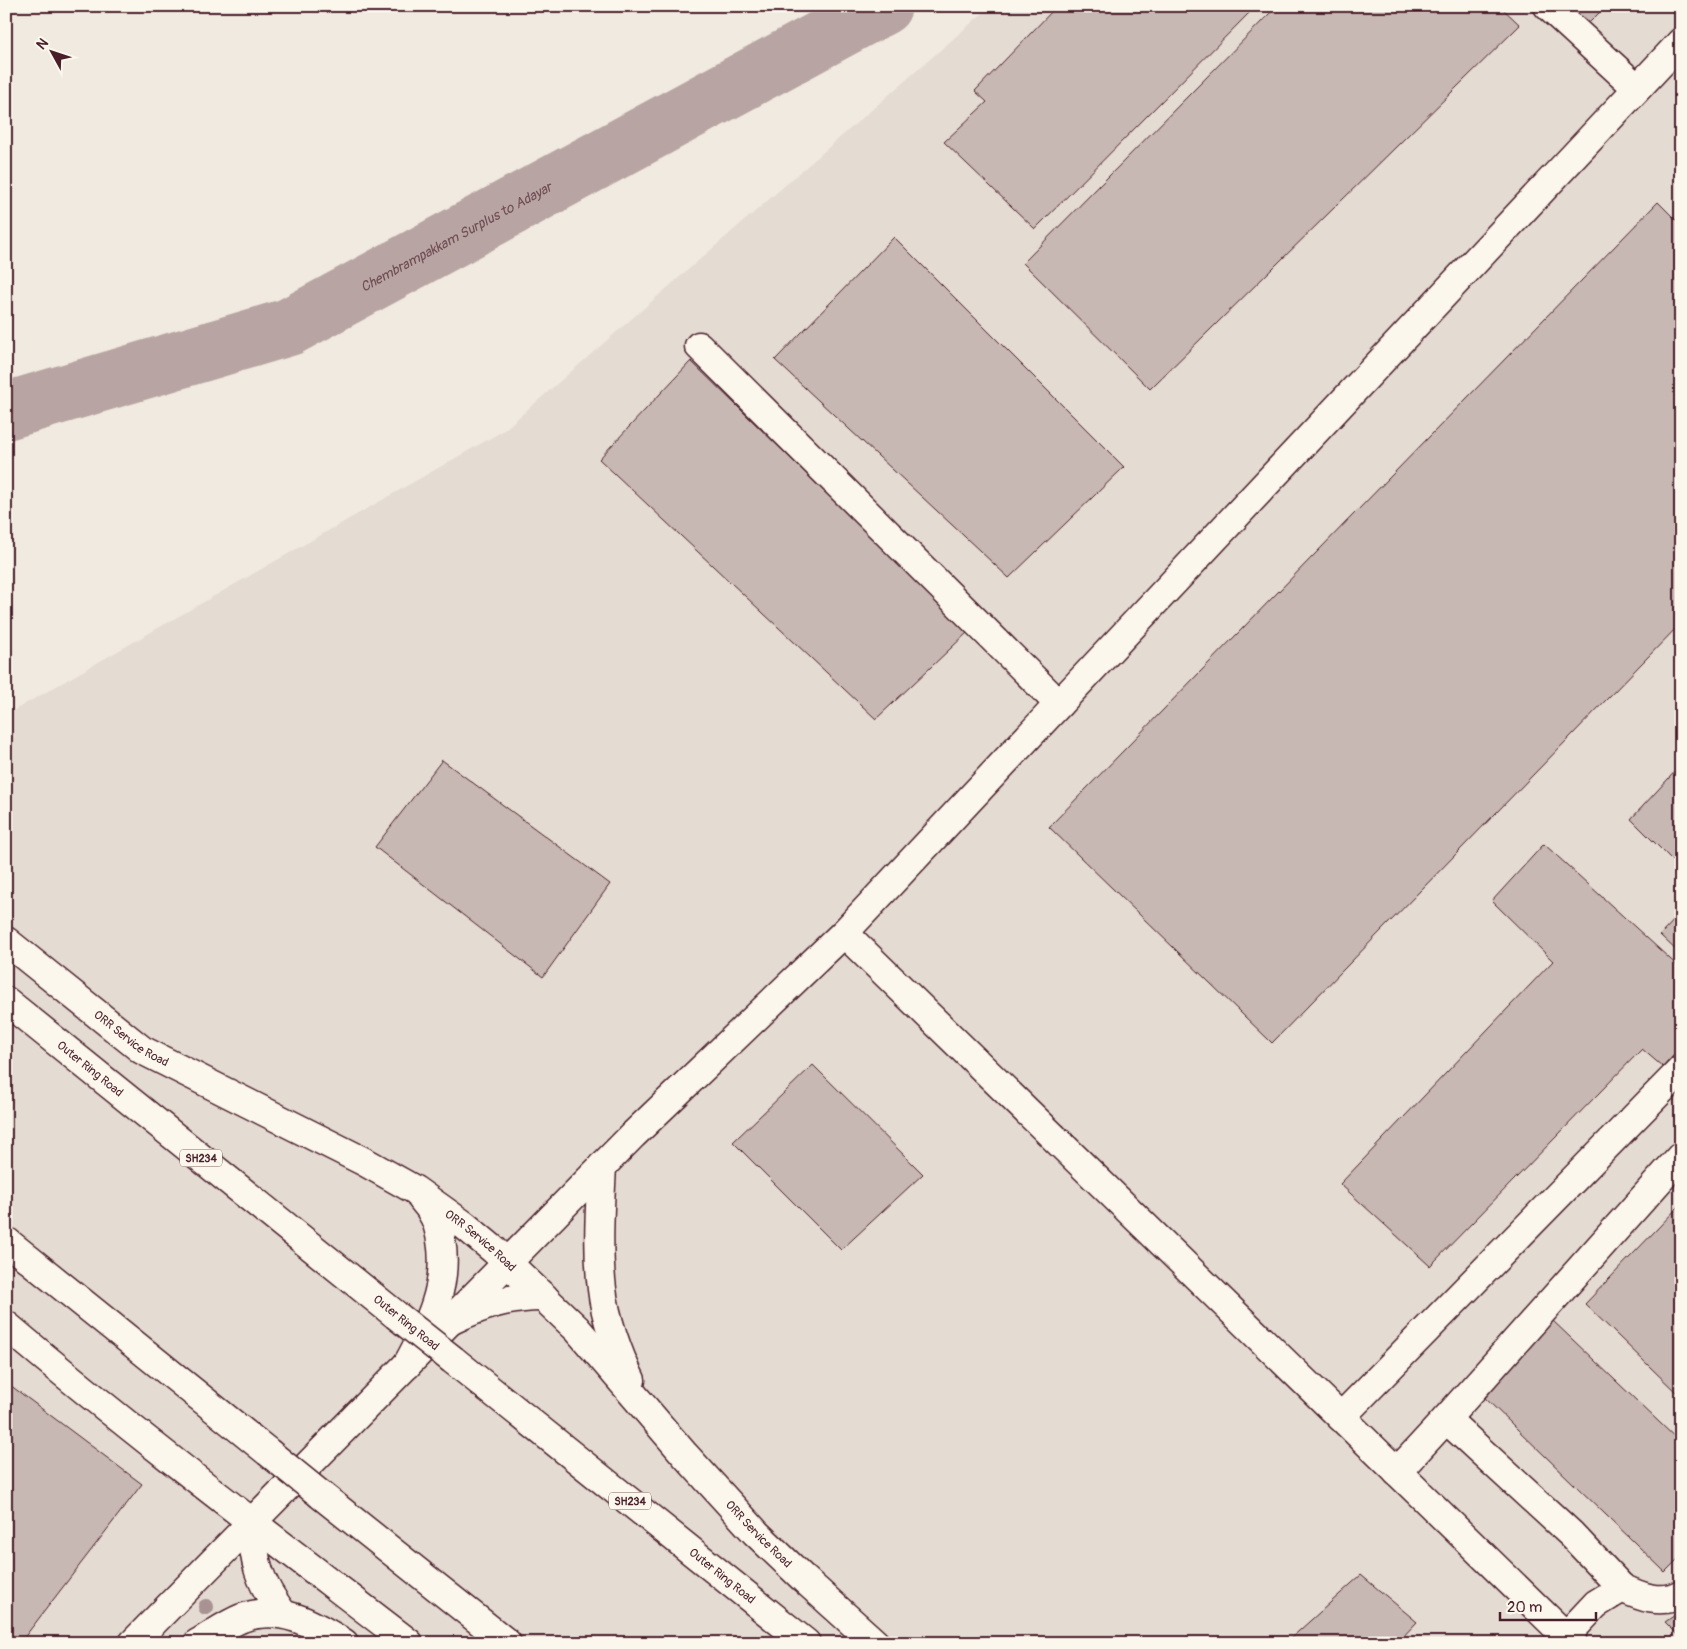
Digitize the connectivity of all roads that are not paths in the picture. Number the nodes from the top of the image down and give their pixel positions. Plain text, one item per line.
1 (1548, 6) edge
2 (1681, 42) edge
3 (1637, 88) junction
4 (699, 346) dead end
5 (1059, 704) junction
6 (844, 933) junction
7 (6, 941) edge
8 (6, 1001) edge
9 (1681, 1070) edge
10 (1681, 1156) edge
11 (602, 1166) junction
12 (414, 1190) junction
13 (6, 1241) edge
14 (507, 1262) junction
15 (544, 1297) junction
16 (450, 1321) junction
17 (6, 1325) edge
18 (407, 1364) junction
19 (644, 1408) junction
20 (1341, 1417) junction
21 (1446, 1419) junction
22 (1397, 1472) junction
23 (252, 1522) junction
24 (1622, 1588) junction
25 (1681, 1594) edge
26 (283, 1614) junction
27 (1569, 1639) edge
28 (133, 1643) edge
29 (198, 1643) edge
30 (344, 1643) edge
31 (409, 1643) edge
32 (507, 1643) edge
33 (806, 1643) edge
34 (875, 1643) edge

1 - 3 main road
2 - 3 main road
3 - 5 main road
4 - 5 main road
5 - 6 main road
6 - 11 main road
6 - 20 main road
7 - 12 main road, ORR Service Road
8 - 33 main road, Outer Ring Road / SH234, bridge
9 - 20 main road
10 - 21 main road
11 - 14 main road
11 - 19 main road
12 - 14 main road, ORR Service Road
12 - 18 main road
13 - 32 main road, bridge
14 - 15 main road, ORR Service Road
14 - 16 main road
15 - 16 main road
15 - 19 main road, ORR Service Road
16 - 18 main road
17 - 23 main road
18 - 23 main road
19 - 34 main road, ORR Service Road
20 - 22 main road
21 - 22 main road
21 - 24 main road
22 - 27 main road
23 - 26 main road
23 - 28 main road
23 - 31 main road
24 - 25 main road
24 - 27 main road
26 - 29 main road
26 - 30 main road

